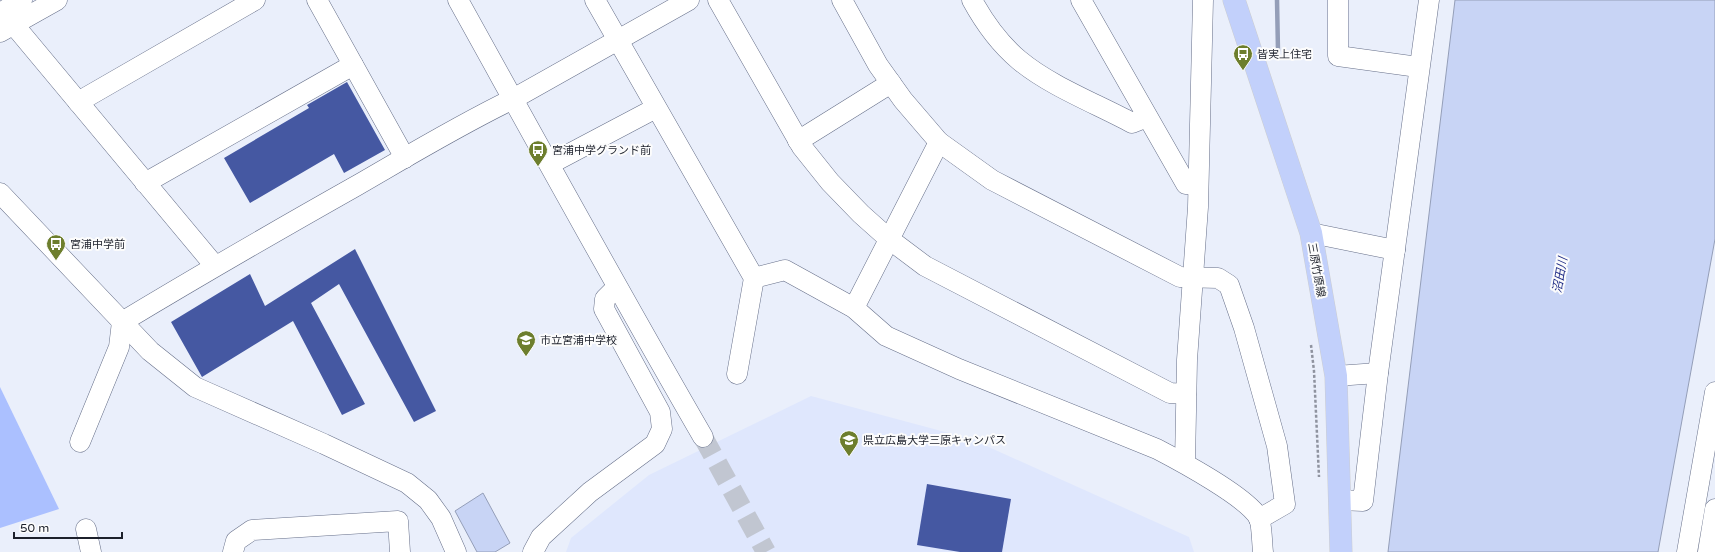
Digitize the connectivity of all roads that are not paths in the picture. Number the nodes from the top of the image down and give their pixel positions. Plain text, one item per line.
1 (22, 0) edge
2 (57, 0) edge
3 (255, 0) edge
4 (316, 0) edge
5 (458, 0) edge
6 (595, 0) edge
7 (689, 0) edge
8 (718, 0) edge
9 (842, 0) edge
10 (972, 0) edge
11 (1081, 0) edge
12 (1203, 0) edge
13 (1234, 0) edge
14 (1338, 0) edge
15 (1429, 0) edge
16 (4, 23) edge
17 (618, 41) junction
18 (353, 65) junction
19 (1418, 67) junction
20 (891, 83) junction
21 (513, 100) junction
22 (78, 102) junction
23 (656, 108) junction
24 (1147, 117) junction
25 (798, 141) junction
26 (938, 142) junction
27 (405, 158) junction
28 (550, 164) junction
29 (145, 182) junction
30 (1198, 185) junction
31 (4, 205) edge
32 (1311, 234) junction
33 (889, 239) junction
34 (1395, 250) junction
35 (215, 266) junction
36 (754, 278) junction
37 (1193, 278) junction
38 (616, 288) junction
39 (854, 308) junction
40 (122, 322) junction
41 (1378, 373) junction
42 (737, 374) dead end
43 (1336, 376) junction
44 (1715, 392) edge
45 (1186, 394) junction
46 (703, 437) tunnel mouth
47 (80, 442) dead end
48 (1185, 463) junction
49 (1340, 500) junction
50 (1715, 509) edge
51 (1259, 519) junction
52 (86, 529) dead end
53 (90, 552) edge
54 (233, 552) edge
55 (400, 552) edge
56 (456, 552) edge
57 (533, 552) edge
58 (1263, 552) edge
59 (1341, 552) edge
60 (1687, 552) edge
61 (1708, 552) edge

1 - 16 street
2 - 16 street
3 - 22 street
4 - 18 street
5 - 21 street
6 - 17 street
7 - 17 street
8 - 25 street
9 - 20 street
10 - 24 street
11 - 24 street
12 - 30 street
13 - 32 main road, 三原竹原線
14 - 19 street
15 - 19 street
16 - 22 street
17 - 21 street
17 - 23 street
18 - 27 street
18 - 29 street
19 - 34 street
20 - 25 street
20 - 26 street
21 - 27 street
21 - 28 street
22 - 29 street
23 - 28 street
23 - 36 street
24 - 30 street
25 - 33 street
26 - 33 street
26 - 37 street
27 - 35 street
28 - 38 street
29 - 35 street
30 - 37 street
31 - 40 street
32 - 34 street
32 - 43 main road, 三原竹原線
33 - 39 street
33 - 45 street
34 - 41 street
35 - 40 street
36 - 39 street
36 - 42 street
37 - 45 street
37 - 51 street
38 - 46 street
38 - 57 street
39 - 48 street
40 - 47 street
40 - 56 street
41 - 43 street
41 - 49 street
43 - 49 main road, 三原竹原線
44 - 60 street
45 - 48 street
48 - 51 street
49 - 59 main road, 三原竹原線
50 - 61 street
51 - 58 street
52 - 53 street
54 - 55 street

